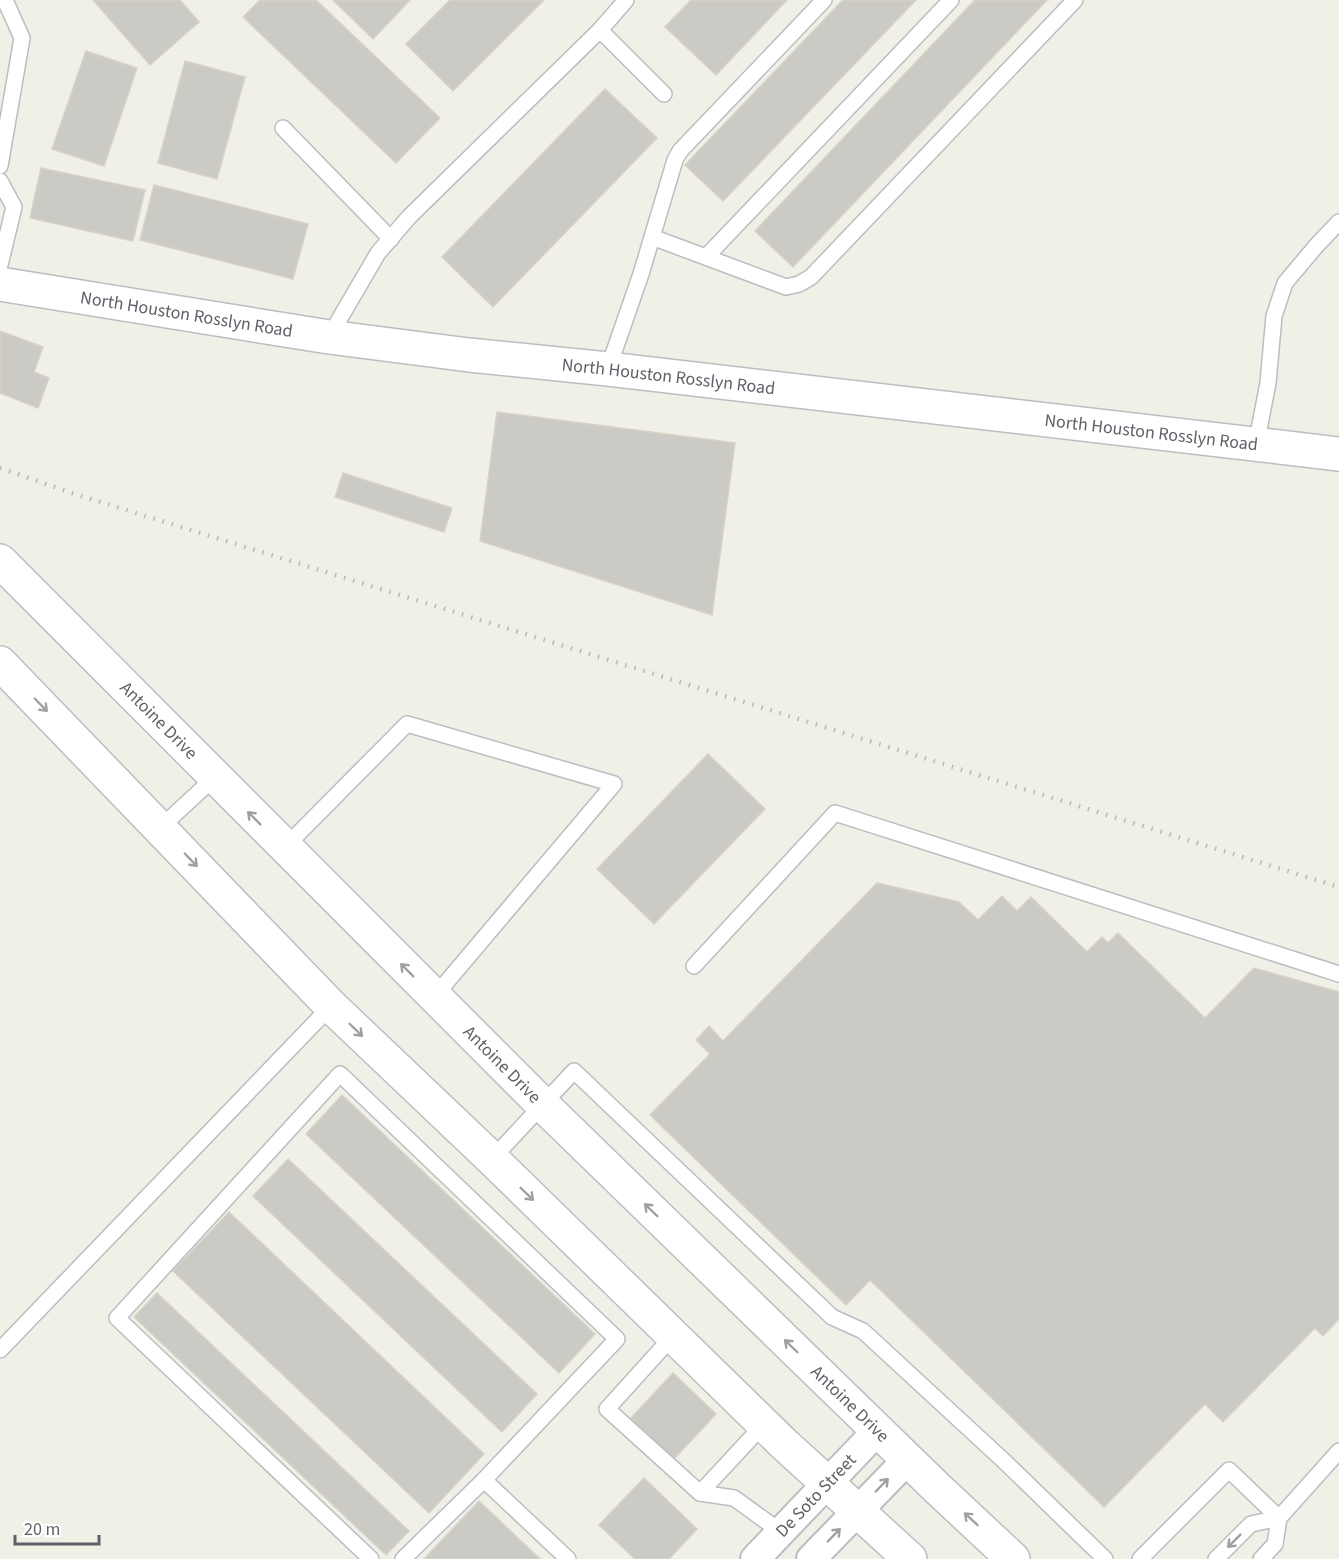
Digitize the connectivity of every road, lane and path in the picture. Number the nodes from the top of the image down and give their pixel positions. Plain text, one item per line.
1 (5, 0) edge
2 (626, 0) edge
3 (824, 0) edge
4 (951, 0) edge
5 (1075, 0) edge
6 (600, 30) junction
7 (664, 94) dead end
8 (283, 128) dead end
9 (0, 166) edge
10 (0, 181) edge
11 (1339, 222) edge
12 (652, 237) junction
13 (391, 238) junction
14 (706, 257) junction
15 (0, 266) edge
16 (0, 284) edge
17 (329, 337) junction
18 (608, 369) junction
19 (1256, 444) junction
20 (1339, 454) edge
21 (0, 561) edge
22 (0, 663) edge
23 (214, 778) junction
24 (160, 828) junction
25 (284, 848) junction
26 (694, 966) dead end
27 (1339, 974) edge
28 (434, 997) junction
29 (331, 1006) junction
30 (543, 1105) junction
31 (492, 1159) junction
32 (674, 1336) junction
33 (0, 1350) edge
34 (764, 1424) junction
35 (878, 1430) junction
36 (1339, 1451) edge
37 (908, 1459) junction
38 (484, 1480) junction
39 (827, 1484) junction
40 (700, 1493) junction
41 (857, 1511) junction
42 (1279, 1518) junction
43 (781, 1532) junction
44 (371, 1559) edge
45 (402, 1559) edge
46 (568, 1559) edge
47 (755, 1559) edge
48 (811, 1559) edge
49 (910, 1559) edge
50 (1013, 1559) edge
51 (1105, 1559) edge
52 (1140, 1559) edge
53 (1215, 1559) edge
54 (1261, 1559) edge

1 - 9 lane
2 - 6 lane
3 - 12 lane
4 - 14 lane
5 - 14 lane
6 - 7 lane
6 - 13 lane
8 - 13 lane
10 - 15 lane
11 - 19 lane
12 - 14 lane
12 - 18 lane
13 - 17 lane
16 - 17 main road, North Houston Rosslyn Road
17 - 18 main road, North Houston Rosslyn Road
18 - 19 main road, North Houston Rosslyn Road
19 - 20 main road, North Houston Rosslyn Road
21 - 23 main road, Antoine Drive
22 -> 24 main road
23 - 24 lane
25 -> 23 main road, Antoine Drive
24 -> 29 main road
28 -> 25 main road, Antoine Drive
25 - 28 lane
26 - 27 lane
28 - 30 main road, Antoine Drive
29 -> 31 main road
29 - 33 lane
30 - 31 lane
35 -> 30 main road, Antoine Drive
30 - 51 lane
31 -> 32 main road
32 - 34 main road
32 - 40 lane
34 - 39 main road
34 - 40 lane
35 - 37 main road, Antoine Drive
35 - 39 street, De Soto Street
36 - 42 lane
41 -> 37 street
50 -> 37 main road, Antoine Drive
38 - 44 lane
38 - 45 lane
38 - 46 lane
39 - 41 main road
39 - 43 street, De Soto Street
40 - 43 lane
48 -> 41 street
41 - 49 main road
42 - 52 lane
42 -> 53 lane
42 - 54 lane
43 - 47 street, De Soto Street

